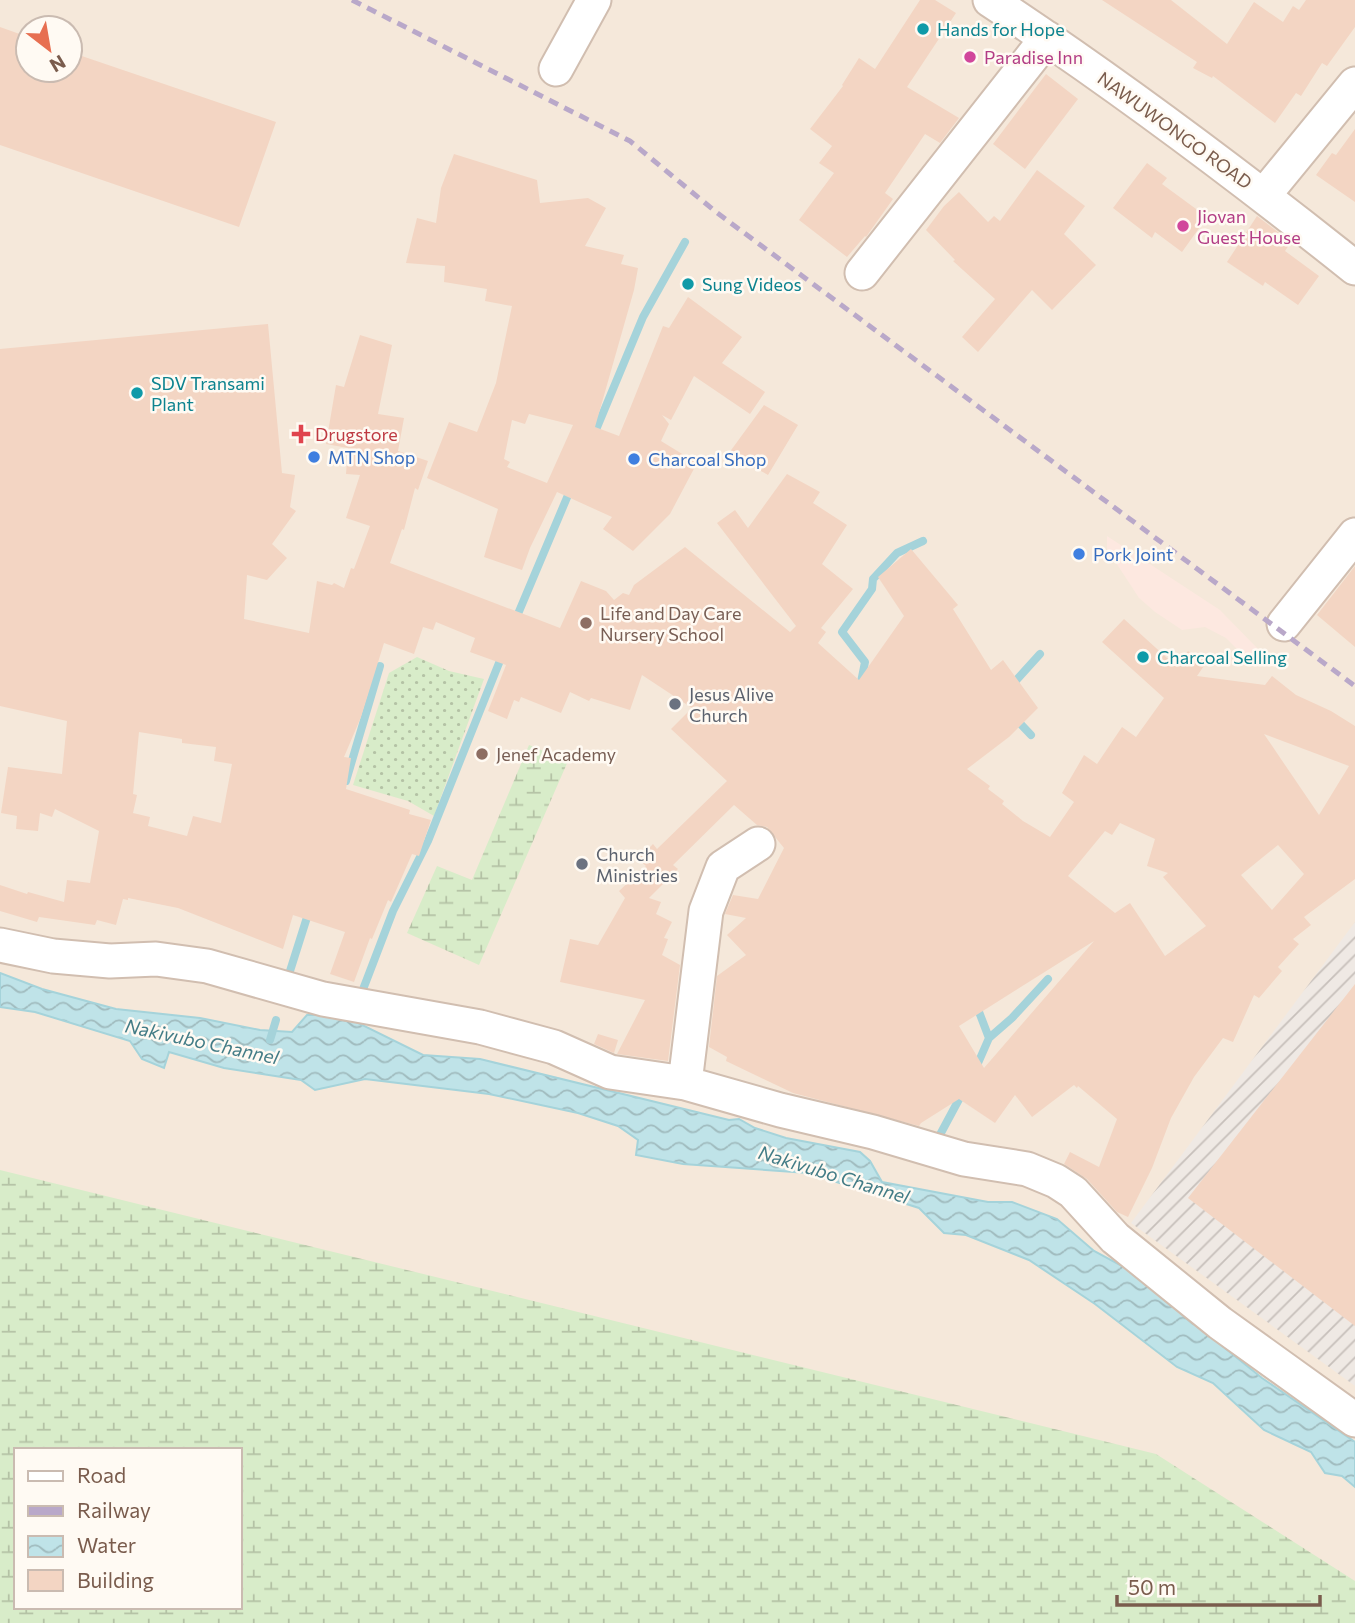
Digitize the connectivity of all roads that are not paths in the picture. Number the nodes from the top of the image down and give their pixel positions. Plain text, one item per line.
1 (594, 0) edge
2 (990, 0) edge
3 (1047, 38) junction
4 (556, 69) dead end
5 (1355, 85) edge
6 (1264, 195) junction
7 (1355, 268) edge
8 (862, 273) dead end
9 (1355, 535) edge
10 (1284, 624) dead end
11 (758, 844) dead end
12 (0, 946) edge
13 (685, 1083) junction
14 (1355, 1420) edge

1 - 4 street
2 - 3 street, NAWUWONGO ROAD
3 - 6 street, NAWUWONGO ROAD
3 - 8 street
5 - 6 street
6 - 7 street, NAWUWONGO ROAD
9 - 10 street
11 - 13 street
12 - 13 street
13 - 14 street

